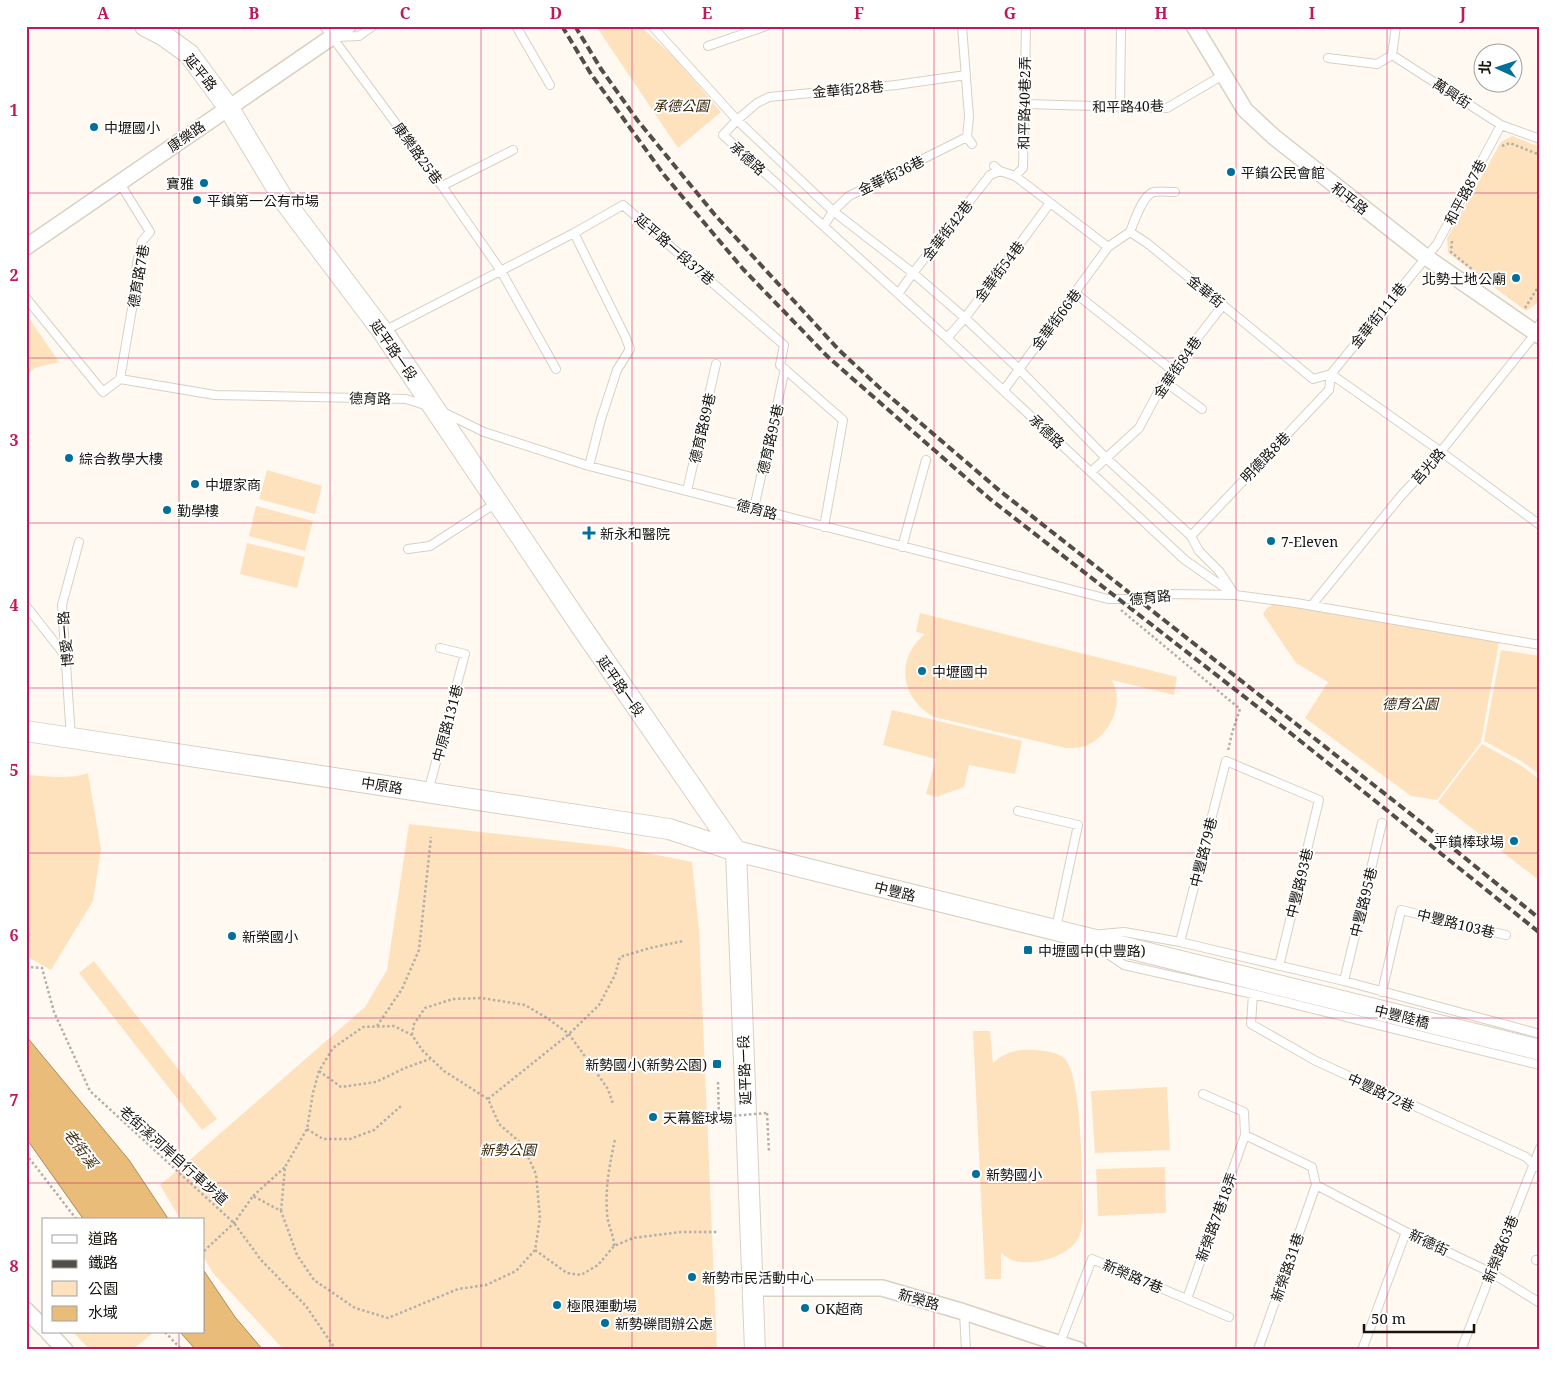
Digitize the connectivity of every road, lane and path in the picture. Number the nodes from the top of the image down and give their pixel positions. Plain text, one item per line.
1 (145, 26) edge
2 (348, 26) edge
3 (373, 26) edge
4 (516, 26) edge
5 (652, 26) edge
6 (766, 26) edge
7 (962, 26) edge
8 (1026, 26) edge
9 (1121, 26) edge
10 (1194, 26) edge
11 (1396, 26) edge
12 (330, 30) edge
13 (708, 46) dead end
14 (1392, 55) junction
15 (1328, 58) dead end
16 (966, 75) junction
17 (1224, 75) junction
18 (550, 85) dead end
19 (1024, 104) junction
20 (228, 107) junction
21 (1120, 108) junction
22 (737, 120) junction
23 (1501, 125) junction
24 (1540, 139) edge
25 (1499, 148) dead end
26 (513, 150) dead end
27 (1540, 155) edge
28 (1015, 176) junction
29 (119, 182) junction
30 (442, 186) junction
31 (1175, 192) dead end
32 (1050, 203) junction
33 (833, 211) junction
34 (824, 226) junction
35 (1130, 232) junction
36 (574, 233) junction
37 (1452, 236) dead end
38 (26, 247) edge
39 (1108, 247) junction
40 (1426, 257) junction
41 (501, 271) junction
42 (913, 273) junction
43 (1480, 276) dead end
44 (1540, 284) edge
45 (1075, 293) junction
46 (898, 294) junction
47 (26, 298) edge
48 (1223, 305) junction
49 (1523, 311) dead end
50 (965, 318) junction
51 (1538, 331) edge
52 (382, 332) junction
53 (947, 338) junction
54 (716, 364) dead end
55 (556, 368) dead end
56 (785, 369) junction
57 (1019, 369) junction
58 (1172, 370) junction
59 (1330, 374) junction
60 (120, 379) junction
61 (1164, 380) junction
62 (1004, 390) junction
63 (435, 409) junction
64 (1202, 409) dead end
65 (1440, 451) junction
66 (1106, 458) junction
67 (926, 460) dead end
68 (589, 466) junction
69 (1091, 472) junction
70 (687, 491) junction
71 (497, 503) junction
72 (754, 508) junction
73 (1540, 525) edge
74 (824, 527) junction
75 (1191, 536) junction
76 (79, 542) dead end
77 (902, 547) junction
78 (408, 548) dead end
79 (1235, 595) junction
80 (1108, 600) junction
81 (26, 606) edge
82 (1312, 606) junction
83 (1540, 645) edge
84 (440, 648) dead end
85 (67, 658) junction
86 (26, 731) edge
87 (71, 738) junction
88 (1226, 761) junction
89 (428, 792) junction
90 (1018, 811) dead end
91 (1382, 823) dead end
92 (431, 837) dead end
93 (736, 852) junction
94 (1055, 930) junction
95 (1506, 935) dead end
96 (1083, 937) junction
97 (683, 941) dead end
98 (1180, 942) junction
99 (26, 966) edge
100 (1279, 966) junction
101 (1344, 981) junction
102 (1259, 989) junction
103 (1382, 992) junction
104 (378, 1026) junction
105 (569, 1034) junction
106 (1540, 1034) edge
107 (412, 1035) junction
108 (1540, 1050) edge
109 (430, 1058) junction
110 (1540, 1064) edge
111 (319, 1071) junction
112 (718, 1082) dead end
113 (1203, 1094) dead end
114 (488, 1099) junction
115 (613, 1104) dead end
116 (401, 1106) dead end
117 (307, 1129) junction
118 (1245, 1135) junction
119 (615, 1139) dead end
120 (1540, 1148) edge
121 (770, 1152) dead end
122 (26, 1154) edge
123 (1537, 1166) edge
124 (285, 1167) junction
125 (1316, 1185) junction
126 (253, 1196) junction
127 (281, 1211) junction
128 (75, 1218) edge
129 (234, 1223) junction
130 (717, 1232) dead end
131 (1406, 1232) junction
132 (614, 1246) junction
133 (205, 1250) edge
134 (535, 1250) junction
135 (1490, 1272) junction
136 (753, 1288) junction
137 (1187, 1299) junction
138 (1540, 1304) edge
139 (26, 1310) edge
140 (964, 1312) junction
141 (1229, 1317) dead end
142 (42, 1326) edge
143 (50, 1334) edge
144 (167, 1334) edge
145 (1069, 1347) edge
146 (66, 1350) edge
147 (182, 1350) edge
148 (336, 1350) edge
149 (755, 1350) edge
150 (966, 1350) edge
151 (1258, 1350) edge
152 (1362, 1350) edge
153 (1461, 1350) edge

1 - 20 main road, 延平路
2 - 12 street, 康樂路
3 - 12 lane
4 - 18 lane
5 - 22 lane
6 - 13 lane
7 - 16 lane
8 - 19 lane, 和平路40巷2弄
9 - 21 lane
10 - 17 street, 和平路
11 - 14 lane
12 - 20 street, 康樂路
12 - 30 lane, 康樂路25巷
14 - 15 lane
14 - 23 lane, 萬興街
16 - 22 lane, 金華街28巷
16 - 33 lane, 金華街36巷
17 - 21 lane, 和平路40巷
17 - 40 street, 和平路
19 - 21 lane, 和平路40巷
19 - 28 lane, 和平路40巷2弄
20 - 29 street, 康樂路
20 - 52 main road, 延平路一段
22 - 33 lane, 承德路
22 - 34 lane, 承德路
23 - 24 lane, 萬興街
23 - 40 lane, 和平路87巷
25 - 27 path
26 - 30 lane
28 - 32 lane
28 - 42 lane, 金華街42巷
29 - 38 street, 康樂路
29 - 60 lane, 德育路7巷
30 - 41 lane, 康樂路25巷
31 - 35 lane
32 - 39 lane
32 - 50 lane, 金華街54巷
33 - 34 lane, 金華街36巷
33 - 42 lane, 承德路
34 - 46 lane, 承德路
35 - 39 lane
35 - 48 lane, 金華街
36 - 41 lane, 延平路一段37巷
36 - 56 lane, 延平路一段37巷
36 - 68 lane
37 - 43 path
39 - 45 lane, 金華街66巷
40 - 51 street, 和平路
40 - 59 lane, 金華街111巷
41 - 52 lane, 延平路一段37巷
41 - 55 lane, 康樂路25巷
42 - 46 lane, 金華街42巷
42 - 50 lane, 承德路
44 - 49 path
45 - 57 lane, 金華街66巷
45 - 58 lane
46 - 53 lane, 承德路
47 - 60 lane
48 - 58 lane, 金華街84巷
48 - 59 lane, 金華街
50 - 53 lane, 金華街54巷
50 - 57 lane, 承德路
51 - 65 lane, 莒光路
52 - 63 main road, 延平路一段
53 - 62 lane, 承德路
54 - 70 lane, 德育路89巷
56 - 72 lane, 德育路95巷
56 - 74 lane
57 - 62 lane, 金華街66巷
57 - 66 lane, 承德路
58 - 61 lane, 金華街84巷
59 - 65 lane
59 - 75 lane, 明德路8巷
60 - 63 lane, 德育路
61 - 64 lane
61 - 66 lane, 金華街84巷
62 - 69 lane, 承德路
63 - 68 lane, 德育路
63 - 71 main road, 延平路一段
65 - 73 lane
65 - 82 lane, 莒光路
66 - 69 lane, 金華街84巷
66 - 75 lane, 承德路
67 - 77 lane
68 - 70 lane, 德育路
69 - 79 lane, 承德路
70 - 72 lane, 德育路
71 - 78 lane
71 - 93 main road, 延平路一段
72 - 74 lane, 德育路
74 - 77 lane, 德育路
75 - 79 lane, 承德路
76 - 85 lane, 博愛一路
77 - 80 lane, 德育路
79 - 80 lane, 德育路
79 - 82 lane, 德育路
80 - 88 path
81 - 85 lane
82 - 83 lane, 德育路
84 - 89 lane, 中原路131巷
85 - 87 lane, 博愛一路
86 - 87 main road, 中原路
87 - 89 main road, 中原路
88 - 98 lane, 中豐路79巷
88 - 100 lane, 中豐路93巷
89 - 93 main road, 中原路
90 - 94 lane
91 - 101 lane, 中豐路95巷
92 - 104 path
93 - 94 main road, 中豐路
93 - 136 main road, 延平路一段
94 - 96 main road, 中豐路
95 - 103 lane, 中豐路103巷
96 - 98 lane
96 - 102 main road, 中豐路
97 - 105 path
98 - 100 lane
99 - 129 path, 老街溪河岸自行車步道
100 - 101 lane
101 - 103 lane
102 - 108 main road, 中豐陸橋
102 - 110 lane
102 - 123 lane, 中豐路72巷
103 - 106 lane
104 - 107 path
104 - 111 path
105 - 107 path
105 - 114 path
105 - 115 path
107 - 109 path
109 - 111 path
109 - 114 path
111 - 117 path
112 - 121 path, bridge
113 - 118 lane
114 - 134 path
116 - 117 path
117 - 124 path
118 - 125 lane
118 - 137 lane, 新榮路7巷18弄
119 - 132 path
120 - 123 lane, 新榮路63巷
122 - 128 path
123 - 135 lane, 新榮路63巷
124 - 126 path
124 - 127 path
125 - 131 lane, 新德街
125 - 151 lane, 新榮路31巷
126 - 127 path
126 - 129 path
127 - 134 path
129 - 133 path
129 - 148 path, 老街溪河岸自行車步道
130 - 132 path
131 - 135 lane, 新德街
131 - 152 lane
132 - 134 path
135 - 138 lane, 新德街
135 - 153 lane, 新榮路63巷
136 - 140 street, 新榮路
136 - 149 main road, 延平路一段
137 - 141 lane, 新榮路7巷
137 - 145 lane, 新榮路7巷
139 - 142 street
140 - 145 street, 新榮路
140 - 150 lane
143 - 146 street
144 - 147 path

